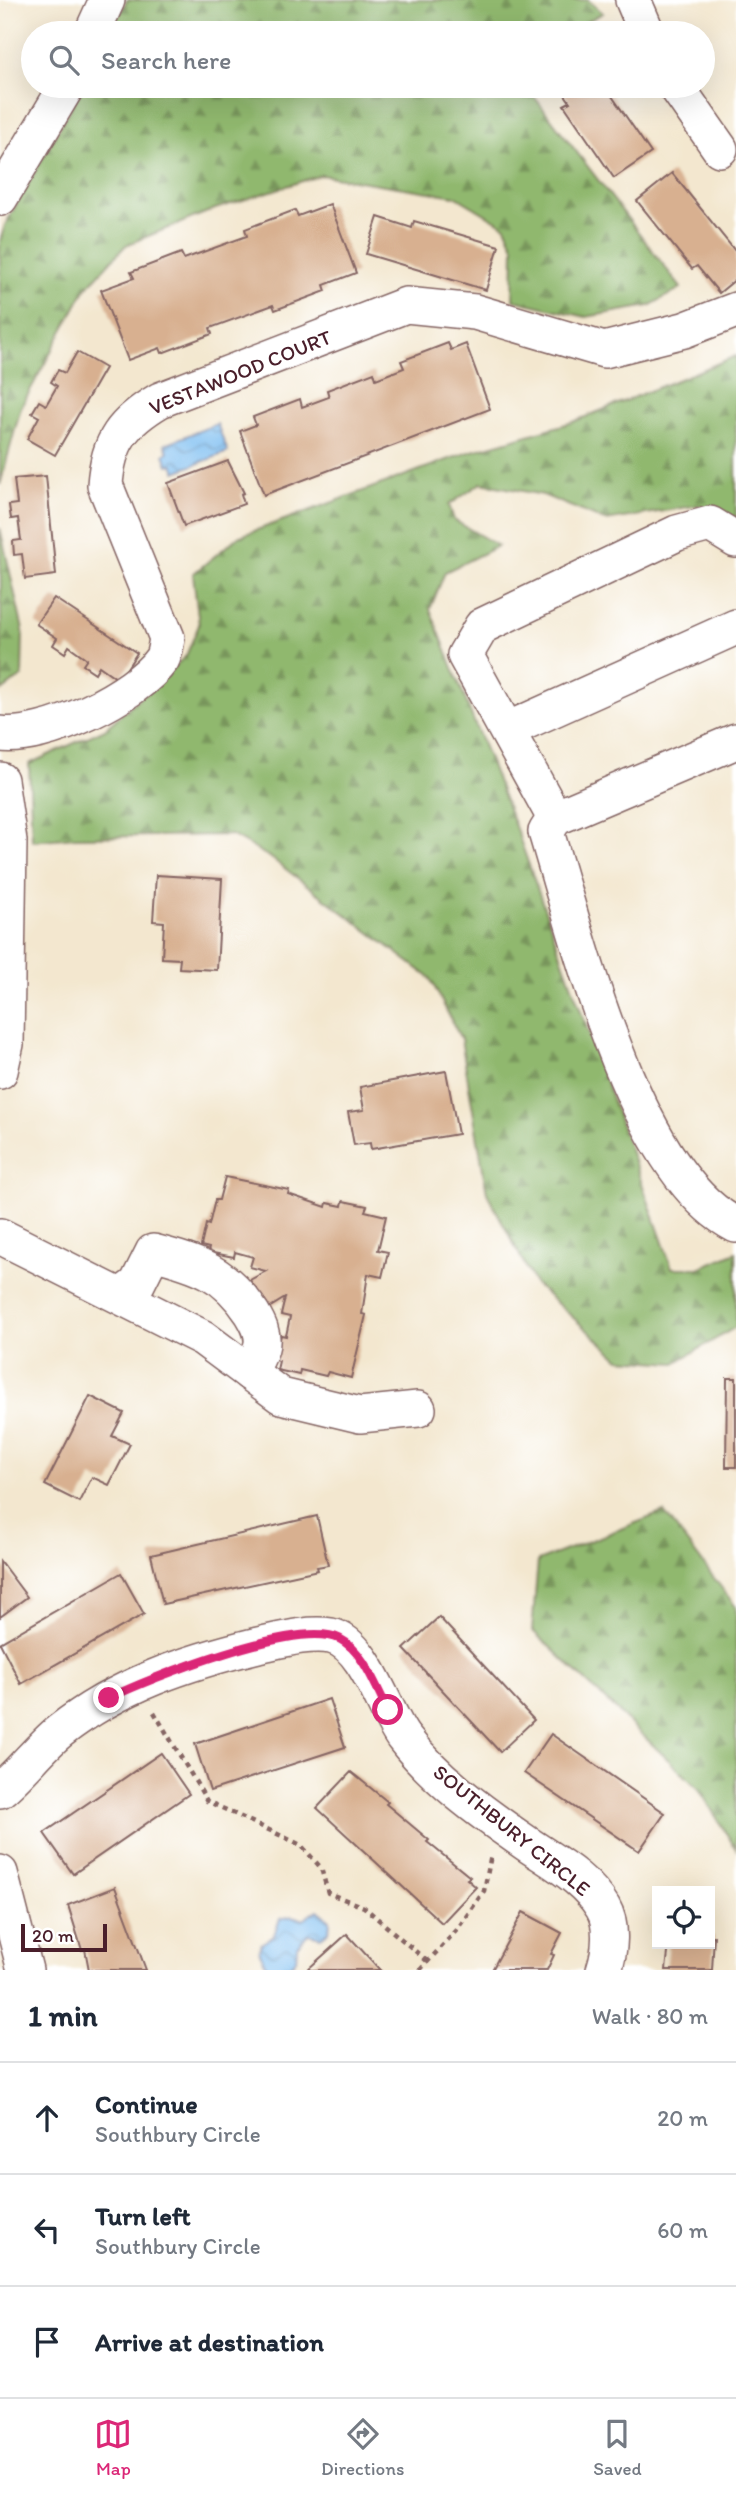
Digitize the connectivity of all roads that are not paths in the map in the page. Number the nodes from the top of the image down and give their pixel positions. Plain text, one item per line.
1 (107, 0) edge
2 (633, 0) edge
3 (97, 21) edge
4 (642, 21) edge
5 (60, 98) edge
6 (686, 98) edge
7 (731, 153) edge
8 (0, 198) edge
9 (736, 310) edge
10 (736, 540) edge
11 (736, 627) edge
12 (507, 730) junction
13 (0, 734) edge
14 (736, 741) edge
15 (0, 780) edge
16 (555, 818) junction
17 (4, 875) edge
18 (0, 1071) edge
19 (736, 1225) edge
20 (0, 1236) edge
21 (121, 1296) junction
22 (250, 1373) junction
23 (418, 1409) dead end
24 (7, 1771) edge
25 (0, 1874) edge
26 (25, 1970) edge
27 (604, 1970) edge

1 - 3 street
2 - 4 street
5 - 8 street
6 - 7 street
9 - 13 street, VESTAWOOD COURT
10 - 12 street
11 - 12 street
12 - 16 street
14 - 16 street
15 - 17 street
16 - 19 street
17 - 18 street
20 - 21 street
21 - 22 street
21 - 22 street
22 - 23 street
24 - 27 street, SOUTHBURY CIRCLE
25 - 26 street

